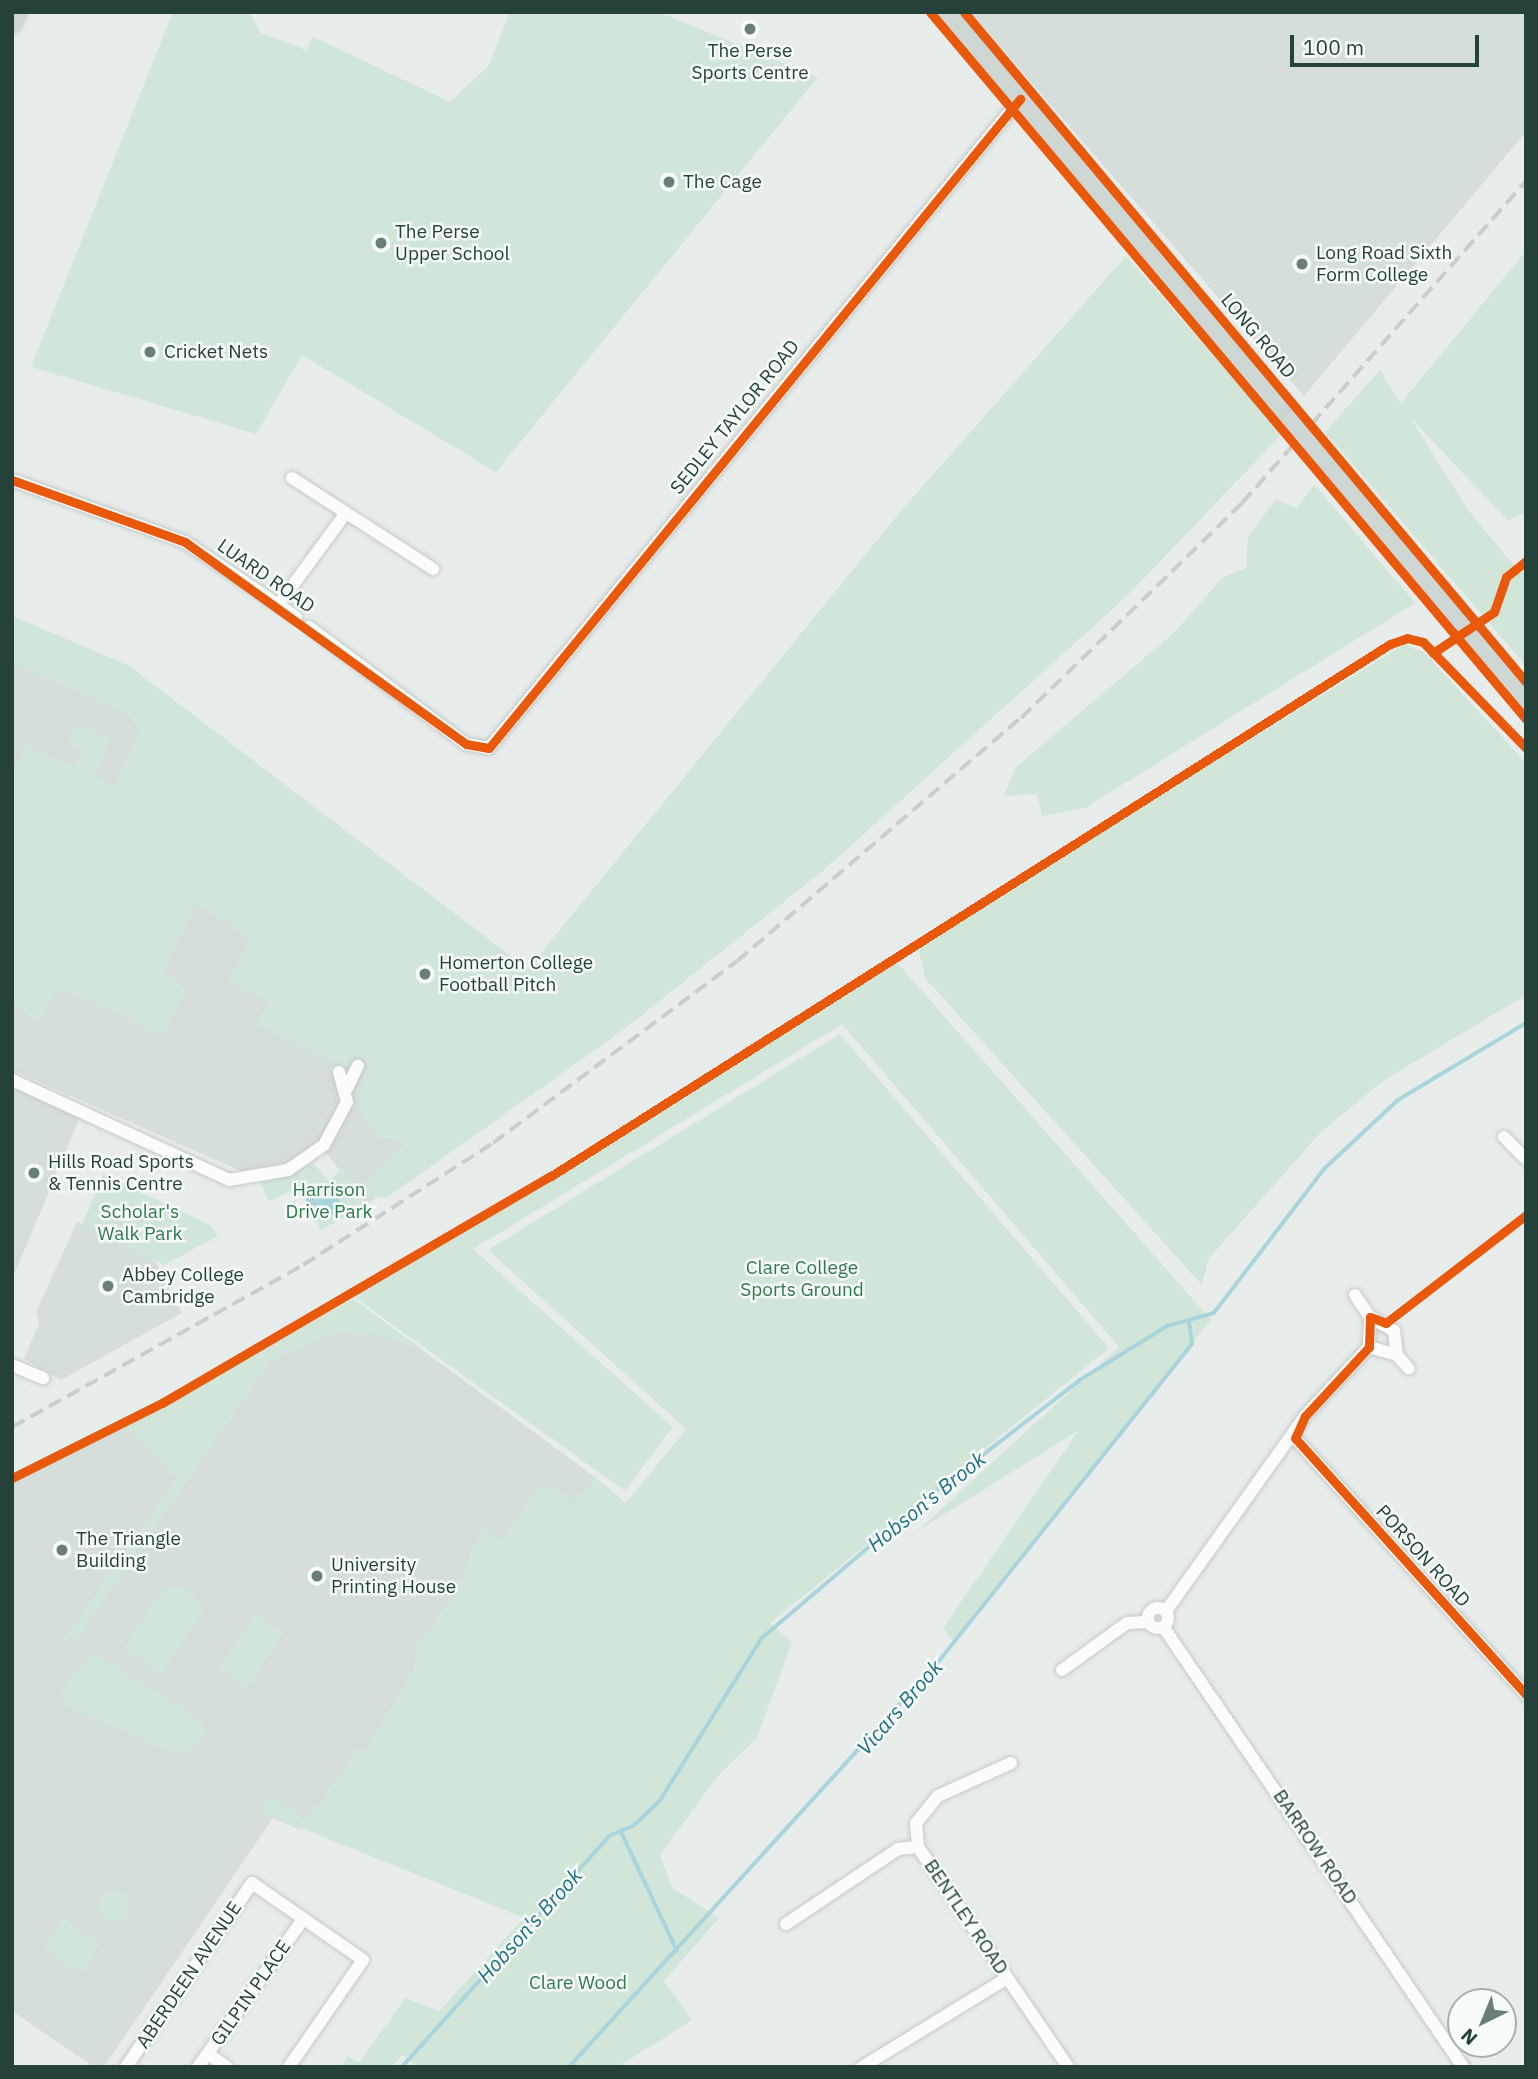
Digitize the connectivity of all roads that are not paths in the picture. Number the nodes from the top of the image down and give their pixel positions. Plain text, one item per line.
1 (17, 12) edge
2 (945, 12) edge
3 (12, 23) edge
4 (1020, 99) junction
5 (292, 478) dead end
6 (12, 480) edge
7 (345, 514) junction
8 (433, 569) dead end
9 (279, 604) junction
10 (296, 617) dead end
11 (309, 627) dead end
12 (1526, 700) edge
13 (474, 748) joint
14 (358, 1065) dead end
15 (339, 1072) dead end
16 (12, 1080) edge
17 (347, 1088) junction
18 (1504, 1137) dead end
19 (1526, 1159) edge
20 (1355, 1295) dead end
21 (1370, 1317) junction
22 (1369, 1347) junction
23 (1398, 1354) junction
24 (12, 1365) edge
25 (1409, 1369) dead end
26 (43, 1378) dead end
27 (1295, 1438) junction
28 (1166, 1611) junction
29 (1148, 1622) junction
30 (1164, 1628) junction
31 (1062, 1670) dead end
32 (1526, 1695) edge
33 (1011, 1763) dead end
34 (918, 1847) junction
35 (303, 1919) junction
36 (786, 1924) dead end
37 (1007, 1978) junction
38 (208, 2054) junction
39 (126, 2067) edge
40 (198, 2067) edge
41 (227, 2067) edge
42 (289, 2067) edge
43 (862, 2067) edge
44 (1068, 2067) edge
45 (1463, 2067) edge

1 - 3 main road
2 - 4 main road, LONG ROAD
4 - 12 main road, LONG ROAD, bridge
4 - 13 street, SEDLEY TAYLOR ROAD
5 - 7 street
6 - 9 street, LUARD ROAD
7 - 8 street
7 - 9 street
9 - 10 street, LUARD ROAD
11 - 13 street, LUARD ROAD
14 - 17 street
15 - 17 street
16 - 17 street
18 - 19 street
20 - 21 street
21 - 22 street
21 - 23 street
22 - 23 street
22 - 27 street
23 - 25 street
24 - 26 street
27 - 28 street
27 - 32 street, PORSON ROAD
28 - 29 street
28 - 30 street
29 - 30 street
29 - 31 street
30 - 45 street, BARROW ROAD
33 - 34 street, BENTLEY ROAD
34 - 36 street
34 - 37 street, BENTLEY ROAD
35 - 38 street, GILPIN PLACE
35 - 39 street, ABERDEEN AVENUE
35 - 42 street
37 - 43 street
37 - 44 street, BENTLEY ROAD
38 - 40 street, GILPIN PLACE
38 - 41 street

